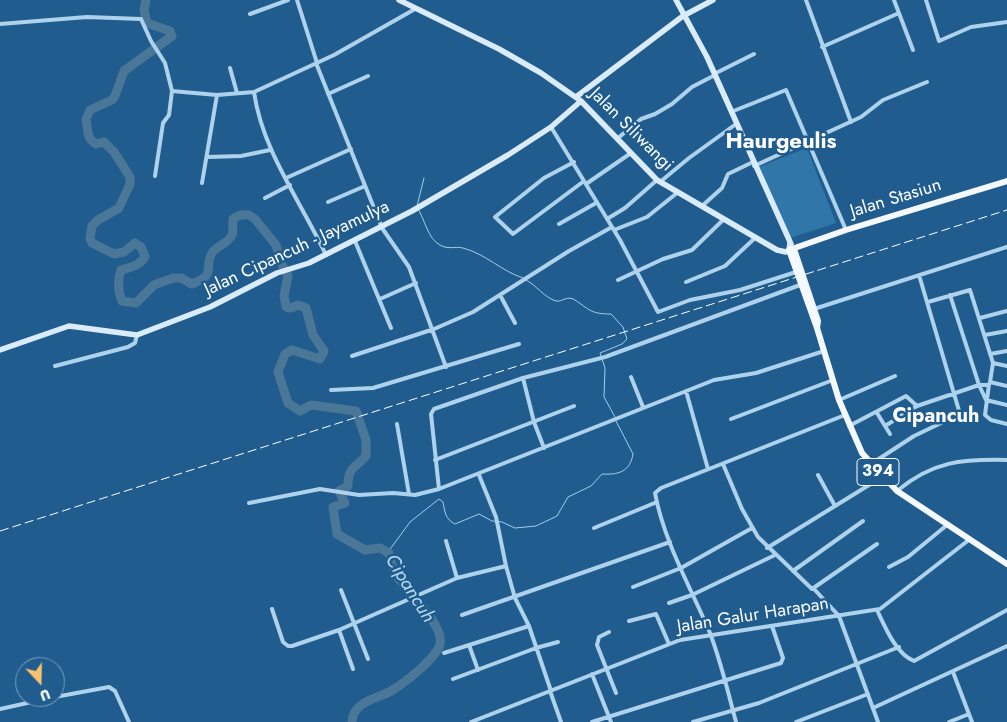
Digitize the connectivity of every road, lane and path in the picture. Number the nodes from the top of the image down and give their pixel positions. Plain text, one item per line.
1 (288, 0) edge
2 (297, 0) edge
3 (399, 0) edge
4 (676, 0) edge
5 (713, 0) edge
6 (806, 0) edge
7 (894, 0) edge
8 (926, 0) edge
9 (407, 2) edge
10 (415, 9) junction
11 (899, 13) junction
12 (250, 14) dead end
13 (683, 16) junction
14 (1007, 22) edge
15 (0, 24) edge
16 (822, 47) junction
17 (913, 50) dead end
18 (754, 54) dead end
19 (316, 63) junction
20 (230, 68) dead end
21 (715, 74) junction
22 (368, 76) dead end
23 (927, 82) dead end
24 (172, 91) junction
25 (254, 92) junction
26 (237, 93) junction
27 (328, 94) junction
28 (217, 95) junction
29 (579, 99) junction
30 (731, 112) junction
31 (851, 122) junction
32 (736, 124) junction
33 (551, 127) junction
34 (618, 138) junction
35 (808, 142) junction
36 (351, 149) junction
37 (270, 150) junction
38 (631, 153) junction
39 (208, 157) junction
40 (574, 162) junction
41 (754, 164) junction
42 (155, 176) dead end
43 (286, 178) junction
44 (658, 181) junction
45 (1007, 181) edge
46 (585, 183) junction
47 (202, 184) dead end
48 (290, 185) junction
49 (365, 186) junction
50 (677, 193) junction
51 (265, 198) dead end
52 (328, 202) dead end
53 (596, 203) junction
54 (702, 206) junction
55 (607, 219) junction
56 (724, 219) junction
57 (559, 224) dead end
58 (382, 228) junction
59 (613, 228) junction
60 (846, 230) junction
61 (756, 237) junction
62 (355, 241) junction
63 (1007, 248) edge
64 (792, 249) junction
65 (326, 255) junction
66 (637, 270) junction
67 (796, 272) junction
68 (919, 275) junction
69 (618, 280) dead end
70 (686, 282) dead end
71 (416, 284) junction
72 (800, 285) junction
73 (950, 294) junction
74 (500, 296) junction
75 (380, 299) junction
76 (928, 302) junction
77 (812, 309) junction
78 (1007, 311) edge
79 (980, 318) junction
80 (515, 323) dead end
81 (391, 328) dead end
82 (434, 329) junction
83 (1007, 331) edge
84 (137, 335) junction
85 (985, 335) junction
86 (519, 344) dead end
87 (0, 350) edge
88 (824, 351) junction
89 (1007, 351) edge
90 (990, 354) junction
91 (352, 356) dead end
92 (993, 363) junction
93 (55, 366) dead end
94 (1007, 366) edge
95 (446, 367) junction
96 (895, 376) dead end
97 (523, 378) junction
98 (631, 378) dead end
99 (833, 380) junction
100 (989, 384) junction
101 (978, 385) junction
102 (1007, 386) edge
103 (331, 390) dead end
104 (686, 391) junction
105 (956, 393) junction
106 (839, 400) junction
107 (986, 400) junction
108 (1007, 405) edge
109 (574, 406) dead end
110 (917, 406) junction
111 (643, 407) junction
112 (877, 413) junction
113 (845, 415) junction
114 (731, 419) dead end
115 (534, 422) junction
116 (397, 424) dead end
117 (1007, 424) edge
118 (849, 426) junction
119 (885, 426) junction
120 (890, 434) dead end
121 (544, 448) junction
122 (435, 460) junction
123 (1007, 460) edge
124 (723, 464) junction
125 (871, 464) junction
126 (708, 469) junction
127 (479, 475) junction
128 (818, 475) dead end
129 (882, 477) junction
130 (439, 489) junction
131 (896, 490) junction
132 (409, 494) junction
133 (657, 502) junction
134 (249, 503) dead end
135 (835, 506) junction
136 (864, 521) dead end
137 (947, 525) junction
138 (594, 528) dead end
139 (752, 528) junction
140 (970, 539) junction
141 (446, 541) dead end
142 (670, 542) junction
143 (877, 544) dead end
144 (767, 548) junction
145 (775, 555) junction
146 (1007, 564) edge
147 (506, 566) junction
148 (681, 568) junction
149 (889, 568) dead end
150 (793, 571) junction
151 (457, 578) junction
152 (633, 586) dead end
153 (814, 589) junction
154 (341, 590) dead end
155 (692, 595) junction
156 (515, 598) junction
157 (669, 603) dead end
158 (272, 609) dead end
159 (877, 610) junction
160 (1007, 610) edge
161 (462, 615) dead end
162 (839, 616) junction
163 (628, 621) dead end
164 (354, 624) junction
165 (529, 626) junction
166 (772, 626) junction
167 (339, 630) junction
168 (609, 632) dead end
169 (710, 635) junction
170 (558, 642) dead end
171 (469, 644) junction
172 (669, 644) junction
173 (1007, 646) edge
174 (898, 647) junction
175 (536, 648) junction
176 (444, 653) dead end
177 (368, 659) dead end
178 (858, 665) junction
179 (353, 669) dead end
180 (606, 669) junction
181 (478, 670) junction
182 (953, 672) junction
183 (592, 674) junction
184 (453, 679) dead end
185 (725, 680) junction
186 (551, 691) junction
187 (616, 693) dead end
188 (868, 694) junction
189 (65, 695) edge
190 (15, 706) edge
191 (873, 708) junction
192 (0, 710) edge
193 (732, 710) junction
194 (969, 714) junction
195 (608, 716) junction
196 (129, 722) edge
197 (472, 722) edge
198 (562, 722) edge
199 (592, 722) edge
200 (611, 722) edge
201 (693, 722) edge
202 (736, 722) edge
203 (796, 722) edge
204 (878, 722) edge
205 (949, 722) edge
206 (972, 722) edge

1 - 12 street
2 - 19 street
3 - 9 street, Jalan Siliwangi
4 - 13 street
5 - 13 street, Jalan Cipancuh - Jayamulya
6 - 16 street
7 - 11 street
8 - 14 street
9 - 10 street, Jalan Siliwangi
10 - 19 street
10 - 29 street, Jalan Siliwangi
11 - 16 street
11 - 17 street
13 - 21 street
13 - 29 street, Jalan Cipancuh - Jayamulya
15 - 24 street
16 - 31 street
18 - 21 street
19 - 25 street
19 - 27 street
20 - 26 street
21 - 30 street
21 - 34 street
22 - 27 street
23 - 31 street
24 - 28 street
24 - 42 street
25 - 26 street
25 - 37 street
26 - 28 street
27 - 36 street
28 - 39 street
29 - 33 street, Jalan Cipancuh - Jayamulya
29 - 34 street, Jalan Siliwangi
30 - 32 street
30 - 35 street
31 - 35 street
32 - 41 street
32 - 44 street
33 - 40 street
33 - 58 street, Jalan Cipancuh - Jayamulya
34 - 38 street, Jalan Siliwangi
35 - 41 street
35 - 60 street
36 - 43 street
36 - 49 street
37 - 39 street
37 - 43 street
38 - 44 street, Jalan Siliwangi
38 - 46 street
39 - 47 street
40 - 46 street
40 - 46 street
41 - 54 street
41 - 64 street
43 - 48 street
44 - 50 street, Jalan Siliwangi
44 - 55 street
45 - 60 main road, Jalan Stasiun
46 - 53 street
48 - 51 street
48 - 65 street
49 - 52 street
49 - 58 street
50 - 54 street, Jalan Siliwangi
50 - 59 street
53 - 55 street
53 - 57 street
54 - 56 street, Jalan Siliwangi
55 - 59 street
56 - 61 street, Jalan Siliwangi
56 - 66 street
58 - 62 street, Jalan Cipancuh - Jayamulya
58 - 71 street
59 - 66 street
59 - 74 street
60 - 64 main road, Jalan Stasiun
61 - 64 street, Jalan Siliwangi
61 - 70 street
62 - 65 street, Jalan Cipancuh - Jayamulya
62 - 75 street
63 - 68 street
64 - 67 main road, 394
64 - 77 main road, 394
65 - 84 street, Jalan Cipancuh - Jayamulya
66 - 67 street
66 - 69 street
67 - 72 main road, 394
68 - 76 street
68 - 77 street
71 - 75 street
71 - 82 street
72 - 77 main road, 394
72 - 97 street
73 - 76 street
73 - 79 street
73 - 101 street
74 - 80 street
74 - 82 street
75 - 81 street
76 - 105 street
77 - 88 main road, 394
78 - 79 street
79 - 85 street
82 - 91 street
82 - 95 street
83 - 85 street
84 - 87 street, Jalan Cipancuh - Jayamulya
84 - 93 street
85 - 90 street
86 - 95 street
88 - 99 main road, 394
88 - 104 street
89 - 90 street
90 - 92 street
92 - 94 street
92 - 100 street
95 - 103 street
96 - 106 street
97 - 115 street
97 - 122 street
98 - 111 street
99 - 106 main road, 394
99 - 114 street
100 - 101 street
100 - 102 street
100 - 107 street
101 - 105 street
101 - 107 street
104 - 111 street
104 - 126 street
105 - 110 street
105 - 125 street
106 - 113 main road, 394
107 - 108 street
107 - 117 street
109 - 115 street
110 - 112 street
110 - 119 street
111 - 121 street
112 - 118 street
112 - 119 street
113 - 118 main road, 394
113 - 124 street
115 - 121 street
115 - 122 street
116 - 132 street
118 - 125 main road, 394
119 - 120 street
121 - 127 street
122 - 130 street
123 - 131 street
124 - 126 street
124 - 139 street
125 - 129 main road, 394
126 - 133 street
127 - 130 street
127 - 147 street
128 - 135 street
129 - 131 main road, 394
129 - 135 street
130 - 132 street
131 - 137 main road, 394
132 - 134 street
133 - 138 street
133 - 142 street
135 - 144 street
136 - 150 street
137 - 140 main road, 394
137 - 149 street
139 - 144 street
139 - 148 street
140 - 146 main road, 394
140 - 159 street, Jalan Galur Harapan
141 - 151 street
142 - 148 street
142 - 156 street
143 - 153 street
144 - 145 street
145 - 150 street
145 - 155 street
147 - 151 street
147 - 156 street
148 - 152 street
148 - 155 street
150 - 153 street
151 - 164 street
153 - 162 street
154 - 164 street
155 - 157 street
155 - 169 street
156 - 161 street
156 - 165 street
158 - 167 street
159 - 162 street, Jalan Galur Harapan
159 - 174 street
160 - 174 street
162 - 166 street, Jalan Galur Harapan
162 - 178 street
163 - 172 street
164 - 167 street
164 - 177 street
165 - 171 street
165 - 175 street
166 - 169 street, Jalan Galur Harapan
166 - 185 street
167 - 179 street
168 - 180 street
169 - 172 street, Jalan Galur Harapan
169 - 185 street
170 - 175 street
171 - 176 street
171 - 181 street
172 - 180 street, Jalan Galur Harapan
173 - 182 street
174 - 178 street
175 - 181 street
175 - 186 street
178 - 188 street
178 - 193 street
180 - 183 street, Jalan Galur Harapan
180 - 187 street
181 - 184 street
182 - 191 street
182 - 194 street
183 - 186 street, Jalan Galur Harapan
183 - 195 street
185 - 193 street
185 - 195 street
186 - 197 street, Jalan Galur Harapan
186 - 198 street
188 - 191 street
188 - 203 street
189 - 196 street
190 - 192 street
191 - 204 street
193 - 201 street
193 - 202 street
194 - 205 street
194 - 206 street
195 - 199 street
195 - 200 street

